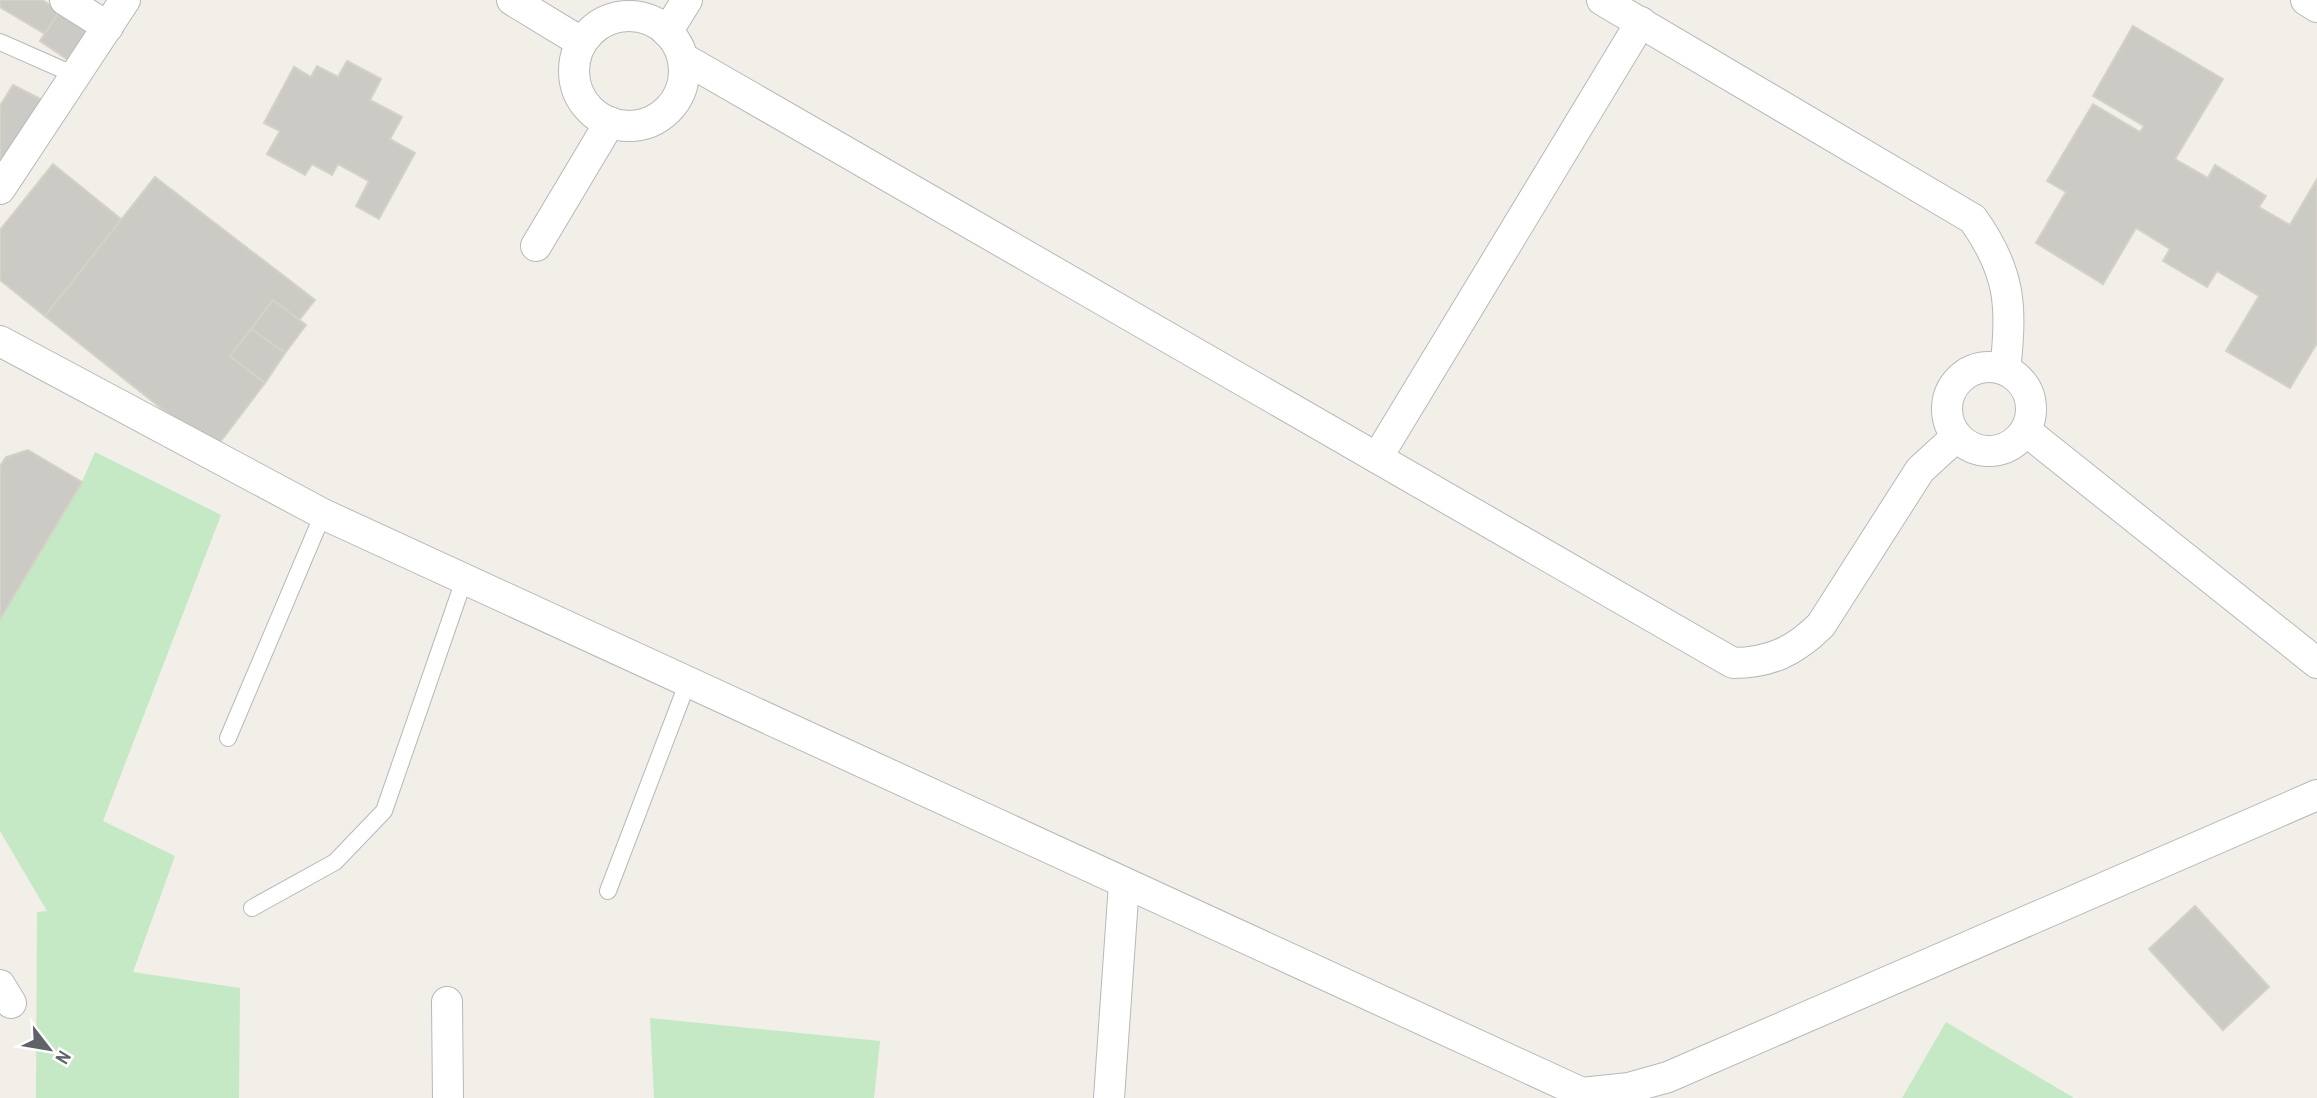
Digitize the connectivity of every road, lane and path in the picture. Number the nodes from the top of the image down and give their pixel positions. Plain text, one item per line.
1 (65, 0) edge
2 (125, 0) edge
3 (512, 0) edge
4 (687, 0) edge
5 (1602, 0) edge
6 (2306, 0) edge
7 (2317, 7) edge
8 (1640, 22) junction
9 (108, 27) junction
10 (667, 32) junction
11 (0, 42) edge
12 (581, 42) junction
13 (683, 58) junction
14 (78, 76) junction
15 (610, 122) junction
16 (0, 189) edge
17 (536, 246) dead end
18 (0, 341) edge
19 (2005, 369) junction
20 (2026, 431) junction
21 (1956, 437) junction
22 (1377, 458) junction
23 (323, 514) junction
24 (464, 580) junction
25 (2317, 663) edge
26 (687, 684) junction
27 (228, 738) dead end
28 (2317, 795) edge
29 (1124, 884) junction
30 (608, 891) dead end
31 (252, 908) dead end
32 (447, 1002) dead end
33 (448, 1098) edge
34 (1109, 1098) edge

1 - 9 street
2 - 9 street
3 - 12 street
4 - 10 street
5 - 8 street
6 - 7 street
8 - 19 street
8 - 22 street
9 - 14 street
10 - 12 street
10 - 13 street
11 - 14 lane
12 - 15 street
13 - 15 street
13 - 22 street
14 - 16 street
15 - 17 street
18 - 23 street
19 - 20 street
19 - 21 street
20 - 21 street
20 - 25 street
21 - 22 street
23 - 24 street
23 - 27 lane
24 - 26 street
24 - 31 lane
26 - 29 street
26 - 30 lane
28 - 29 street
29 - 34 street
32 - 33 street

